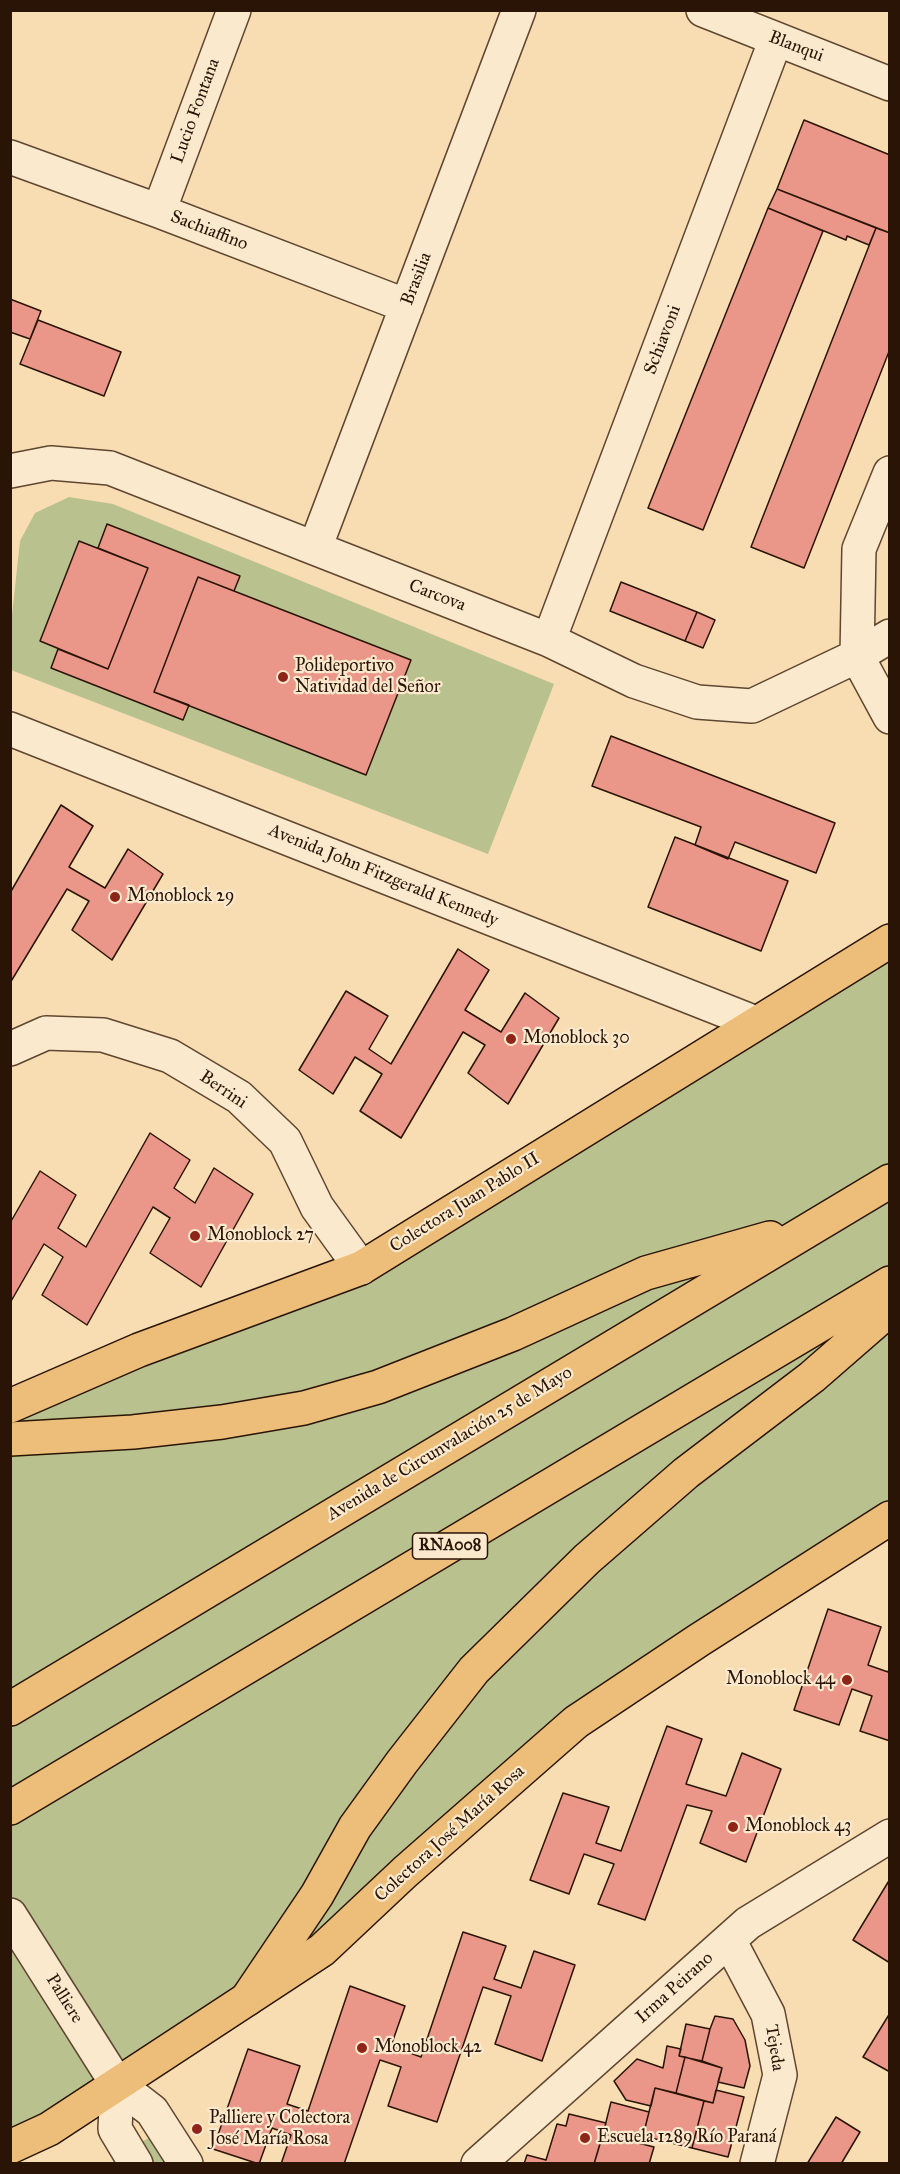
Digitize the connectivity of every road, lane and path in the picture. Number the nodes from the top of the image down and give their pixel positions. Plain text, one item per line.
1 (234, 10) edge
2 (519, 10) edge
3 (702, 10) edge
4 (776, 39) junction
5 (890, 84) edge
6 (10, 157) edge
7 (159, 212) junction
8 (407, 306) junction
9 (10, 471) edge
10 (890, 473) edge
11 (315, 548) junction
12 (890, 636) edge
13 (549, 640) junction
14 (857, 656) junction
15 (890, 717) edge
16 (10, 729) edge
17 (890, 940) edge
18 (756, 1023) junction
19 (10, 1049) edge
20 (890, 1181) edge
21 (812, 1226) junction
22 (361, 1268) junction
23 (890, 1283) edge
24 (890, 1309) edge
25 (10, 1406) edge
26 (10, 1439) edge
27 (890, 1518) edge
28 (10, 1708) edge
29 (10, 1808) edge
30 (890, 1836) edge
31 (10, 1915) edge
32 (729, 1940) junction
33 (247, 1999) junction
34 (117, 2084) junction
35 (10, 2147) edge
36 (136, 2163) edge
37 (186, 2163) edge
38 (478, 2163) edge
39 (757, 2163) edge

1 - 7 street, Lucio Fontana
2 - 8 street, Brasilia
3 - 4 street, Blanqui
4 - 5 street, Blanqui
4 - 13 street, Schiavoni
6 - 7 street, Sachiaffino
7 - 8 street, Sachiaffino
8 - 11 street, Brasilia
9 - 11 street, Carcova
10 - 14 street
11 - 13 street, Carcova
12 - 14 street, Carcova
13 - 14 street, Carcova
14 - 15 street
16 - 18 street, Avenida John Fitzgerald Kennedy
17 - 18 main road, Colectora Juan Pablo II
18 - 22 main road, Colectora Juan Pablo II
19 - 22 street, Berrini
20 - 21 main road, Avenida de Circunvalación 25 de Mayo
21 - 26 main road
21 - 28 main road, Avenida de Circunvalación 25 de Mayo
22 - 25 main road, Colectora Juan Pablo II
23 - 29 main road, RNA008
24 - 33 main road
27 - 33 main road, Colectora José María Rosa
30 - 32 street, Irma Peirano
31 - 34 street, Palliere
32 - 38 street, Irma Peirano
32 - 39 street, Tejeda
33 - 34 main road, Colectora José María Rosa
34 - 35 main road, Colectora José María Rosa
34 - 36 street
34 - 37 street, Palliere

